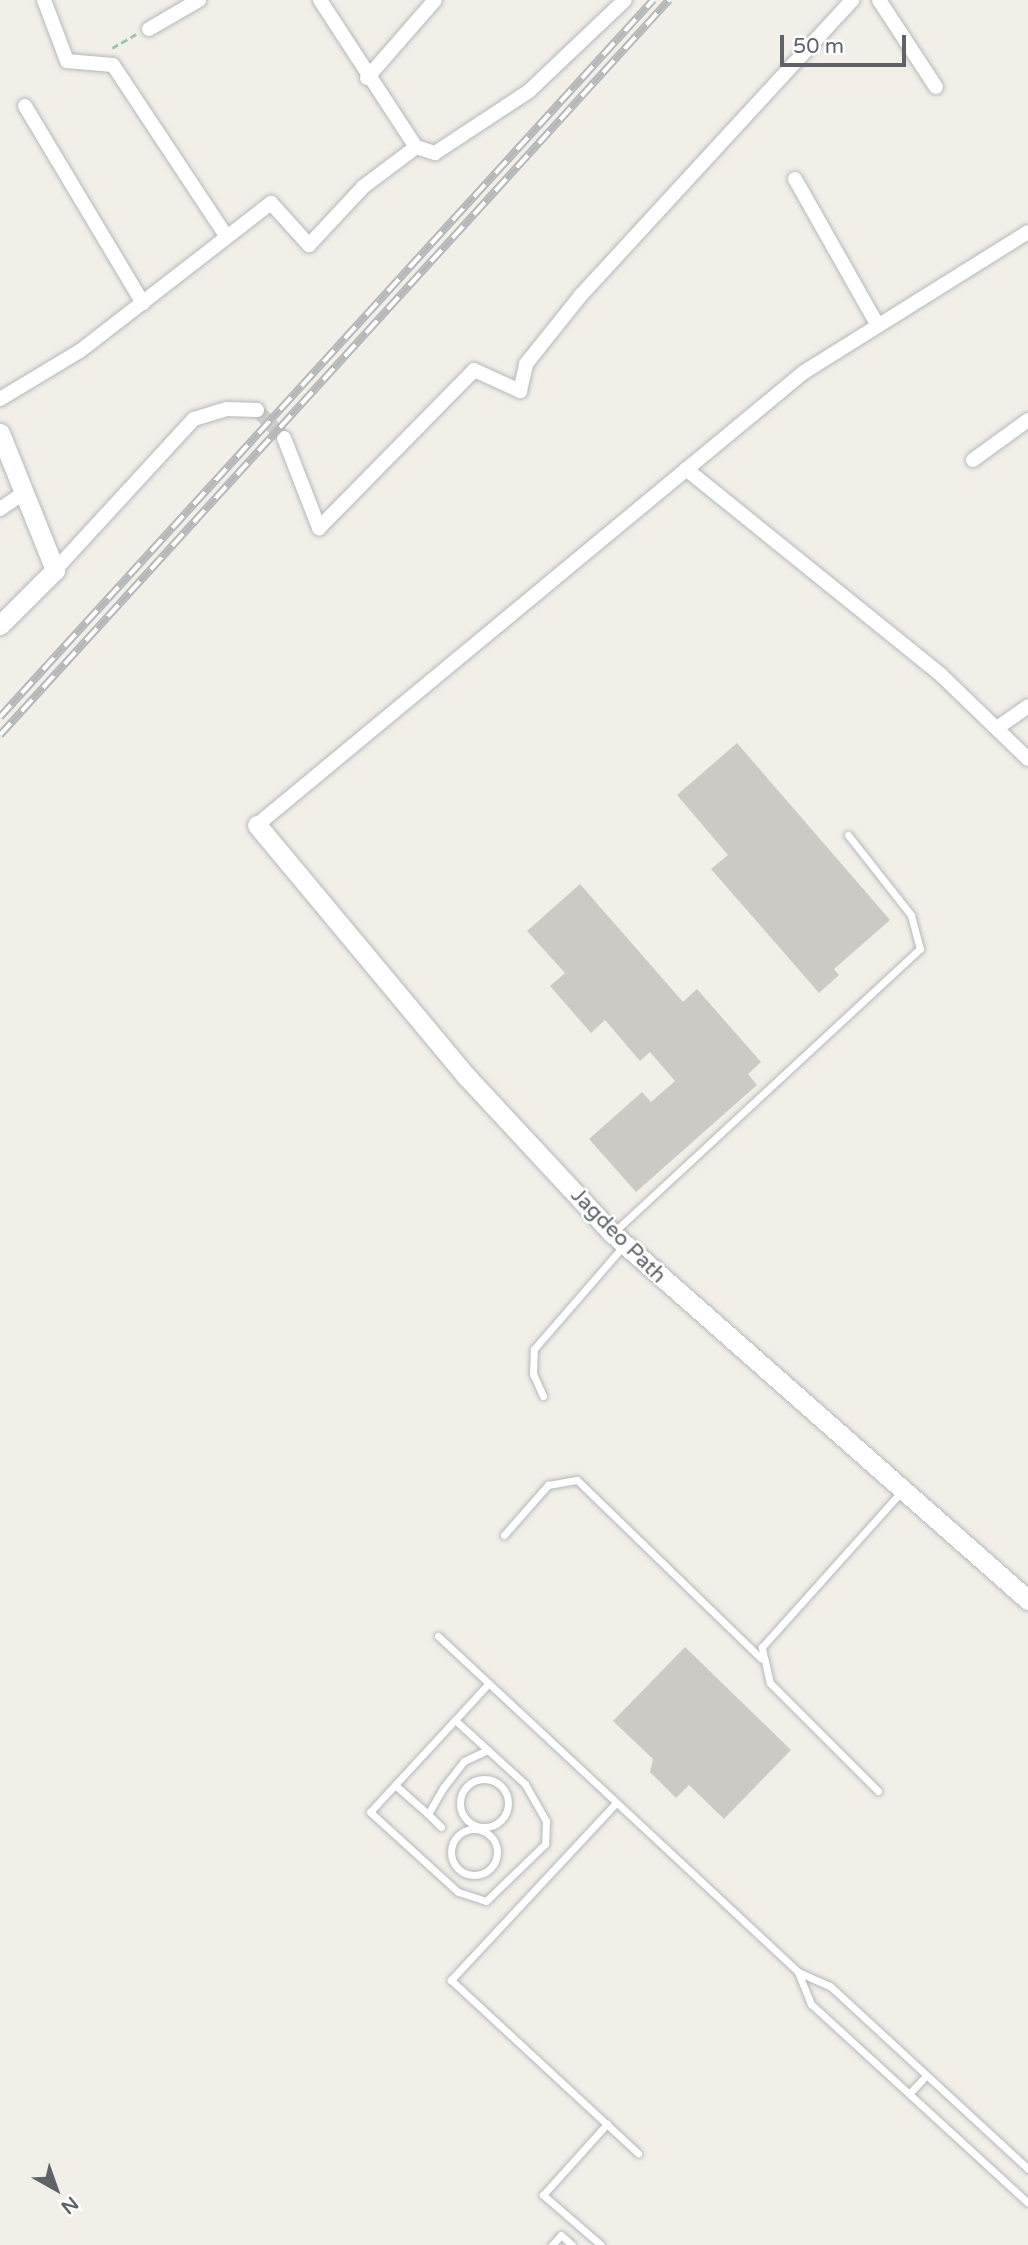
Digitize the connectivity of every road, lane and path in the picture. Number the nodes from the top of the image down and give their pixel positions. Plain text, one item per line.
1 (44, 0) edge
2 (199, 0) edge
3 (320, 0) edge
4 (435, 0) edge
5 (625, 0) edge
6 (852, 0) edge
7 (879, 0) edge
8 (149, 29) joint
9 (98, 60) junction
10 (367, 78) junction
11 (936, 87) dead end
12 (25, 106) dead end
13 (416, 147) junction
14 (795, 179) dead end
15 (1028, 232) edge
16 (226, 236) junction
17 (143, 303) junction
18 (877, 324) junction
19 (0, 398) edge
20 (257, 411) tunnel mouth
21 (1028, 421) edge
22 (0, 433) edge
23 (284, 438) tunnel mouth
24 (973, 460) dead end
25 (686, 469) junction
26 (24, 493) junction
27 (0, 509) edge
28 (55, 570) junction
29 (0, 625) edge
30 (1028, 706) edge
31 (997, 728) junction
32 (1028, 759) edge
33 (257, 825) joint
34 (848, 835) dead end
35 (618, 1239) junction
36 (543, 1396) dead end
37 (901, 1491) junction
38 (504, 1535) dead end
39 (1027, 1597) edge
40 (438, 1636) dead end
41 (761, 1658) junction
42 (488, 1684) junction
43 (455, 1720) junction
44 (488, 1751) junction
45 (516, 1775) junction
46 (395, 1785) junction
47 (504, 1788) junction
48 (878, 1791) dead end
49 (615, 1804) junction
50 (428, 1814) junction
51 (441, 1826) dead end
52 (480, 1828) junction
53 (798, 1972) junction
54 (926, 2076) junction
55 (909, 2094) junction
56 (607, 2124) junction
57 (638, 2153) dead end
58 (1028, 2169) edge
59 (1028, 2203) edge
60 (552, 2245) edge
61 (572, 2245) edge
62 (601, 2245) edge

1 - 9 street
2 - 8 street
3 - 10 street
4 - 10 street
5 - 13 street
6 - 23 street
7 - 11 street
8 - 9 path
9 - 16 street
10 - 13 street
12 - 17 street
13 - 16 street
14 - 18 street
15 - 18 street
16 - 17 street
17 - 19 street
18 - 25 street
20 - 28 street
21 - 24 street
22 - 26 main road
25 - 31 street
25 - 33 street
26 - 27 street
26 - 28 main road
28 - 29 main road
30 - 31 street
31 - 32 street
33 - 35 main road, Jagdeo Path
34 - 35 lane
35 - 36 lane
35 - 37 main road, Jagdeo Path
37 - 39 main road, Jagdeo Path
37 - 41 lane
38 - 41 lane
40 - 42 lane
41 - 48 lane
42 - 43 lane
42 - 49 lane
43 - 44 lane
43 - 46 lane
44 - 45 lane
44 - 50 lane
45 - 46 lane
45 - 47 lane
46 - 50 lane
47 - 52 lane
47 - 52 lane
49 - 53 lane
49 - 56 lane
50 - 51 lane
52 - 52 lane
53 - 54 lane
53 - 55 lane
54 - 55 lane
54 - 58 lane
55 - 59 lane
56 - 57 lane
56 - 62 lane
60 - 61 lane

